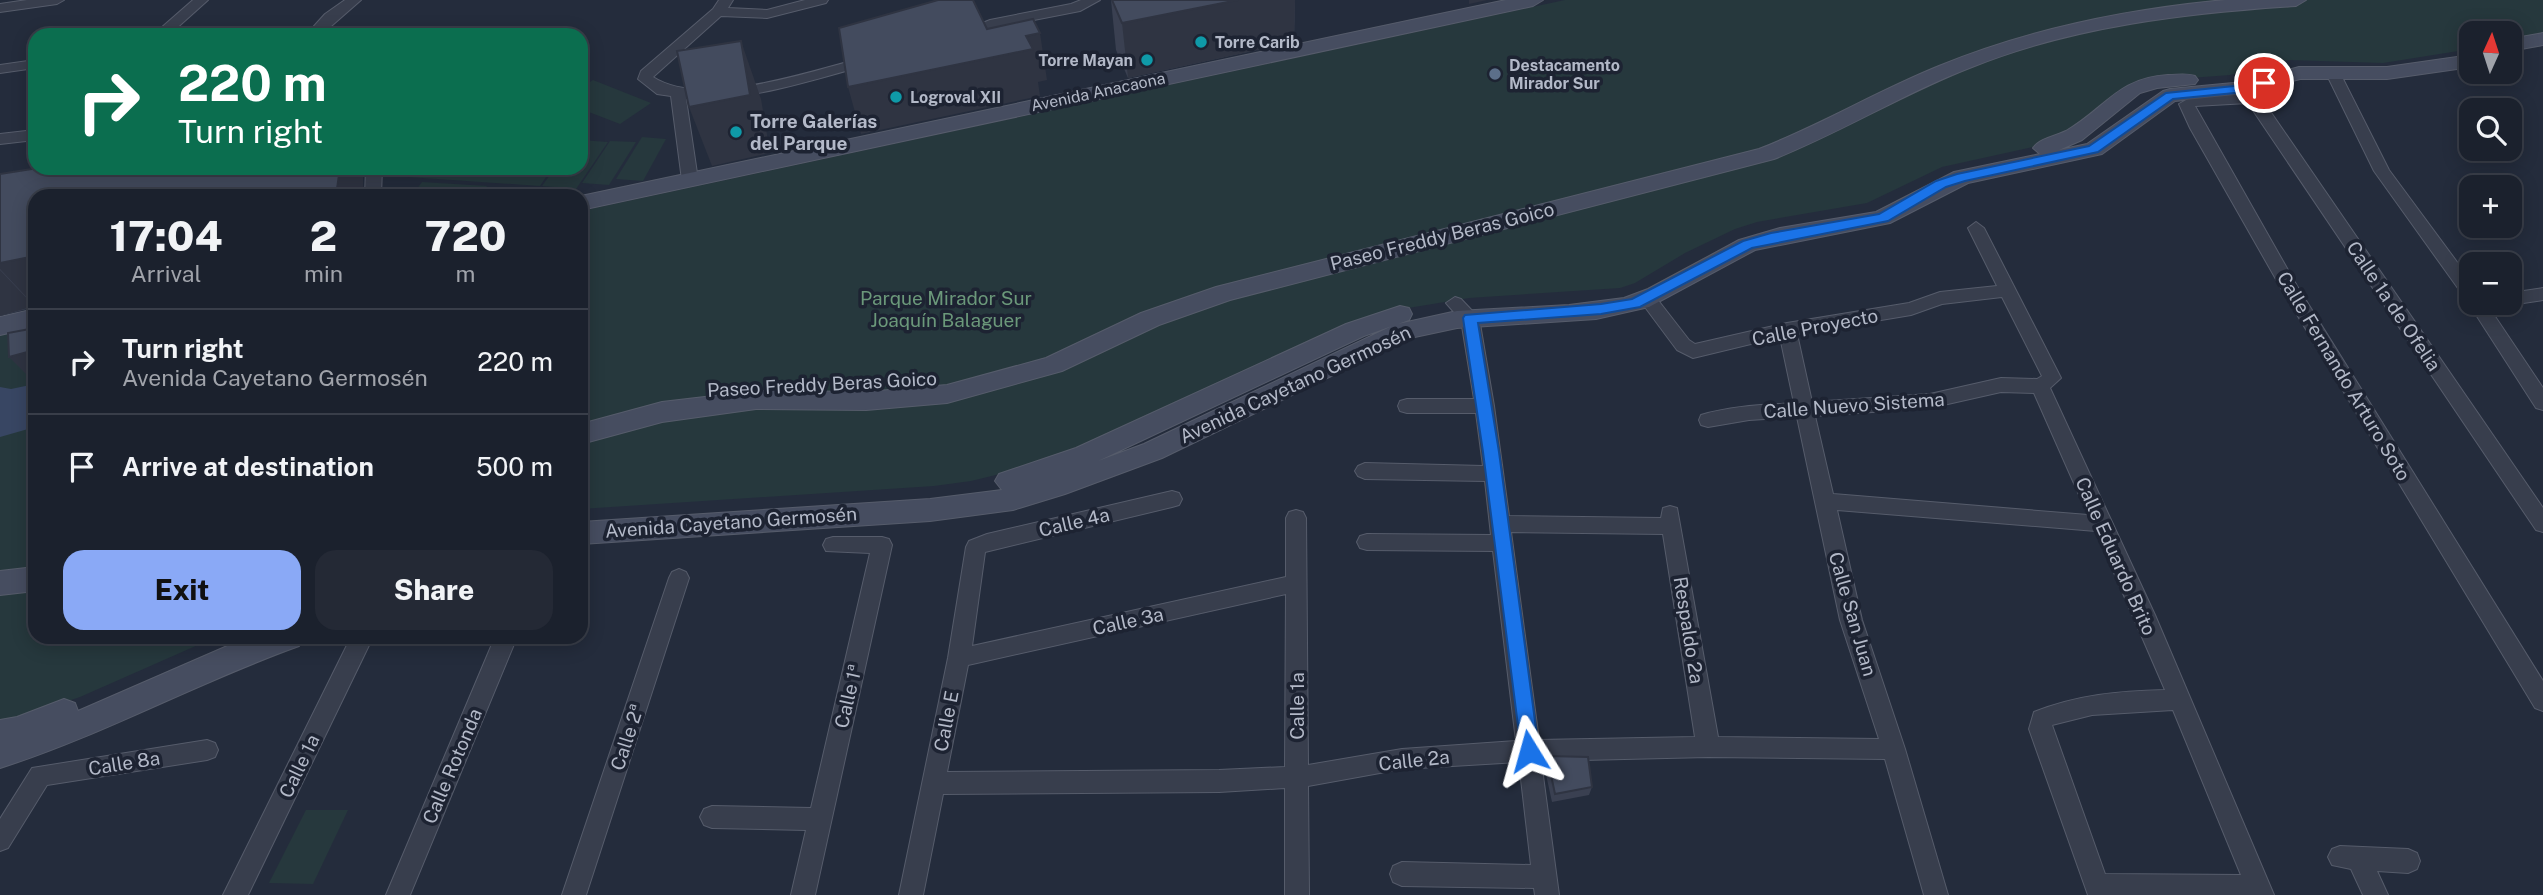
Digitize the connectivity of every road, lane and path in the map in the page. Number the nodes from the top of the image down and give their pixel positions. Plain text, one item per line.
1 (57, 0) edge
2 (201, 0) edge
3 (354, 0) edge
4 (821, 0) edge
5 (1093, 0) edge
6 (1436, 0) edge
7 (1533, 0) edge
8 (2180, 0) edge
9 (2296, 0) edge
10 (722, 6) edge
11 (0, 8) edge
12 (1451, 17) junction
13 (168, 28) edge
14 (320, 28) edge
15 (952, 37) edge
16 (2543, 39) edge
17 (2522, 43) edge
18 (2543, 50) edge
19 (2522, 53) edge
20 (2459, 54) edge
21 (881, 58) edge
22 (2459, 63) edge
23 (28, 65) edge
24 (0, 69) edge
25 (2332, 71) junction
26 (2249, 93) junction
27 (678, 94) junction
28 (28, 136) edge
29 (0, 139) edge
30 (690, 180) junction
31 (588, 202) edge
32 (1976, 228) dead end
33 (2459, 277) edge
34 (2006, 291) junction
35 (2543, 294) edge
36 (2522, 297) edge
37 (1648, 299) junction
38 (1462, 311) junction
39 (2485, 315) edge
40 (28, 320) edge
41 (0, 326) edge
42 (1787, 329) junction
43 (2040, 386) junction
44 (2543, 403) edge
45 (1407, 406) dead end
46 (1485, 406) junction
47 (1806, 410) junction
48 (588, 416) edge
49 (1708, 420) dead end
50 (588, 431) edge
51 (1365, 471) dead end
52 (1494, 474) junction
53 (1172, 499) dead end
54 (1824, 501) junction
55 (588, 515) edge
56 (1296, 518) dead end
57 (2103, 524) junction
58 (2543, 524) edge
59 (588, 533) edge
60 (1500, 533) junction
61 (1367, 542) dead end
62 (833, 545) dead end
63 (976, 547) joint
64 (28, 562) edge
65 (0, 565) edge
66 (679, 578) dead end
67 (28, 580) edge
68 (0, 583) edge
69 (1297, 583) junction
70 (223, 644) edge
71 (266, 644) edge
72 (359, 644) edge
73 (503, 644) edge
74 (959, 658) junction
75 (2179, 700) junction
76 (2543, 701) edge
77 (0, 734) edge
78 (1708, 747) junction
79 (1895, 749) junction
80 (207, 750) dead end
81 (1529, 751) junction
82 (0, 754) edge
83 (1297, 777) junction
84 (934, 783) junction
85 (712, 817) dead end
86 (820, 819) junction
87 (0, 841) edge
88 (2408, 861) dead end
89 (1402, 874) dead end
90 (1546, 886) edge
91 (2098, 890) edge
92 (2260, 891) edge
93 (235, 895) edge
94 (398, 895) edge
95 (574, 895) edge
96 (803, 895) edge
97 (911, 895) edge
98 (1297, 895) edge
99 (1936, 895) edge
100 (2376, 895) edge

1 - 11 street
2 - 13 street
3 - 14 street
4 - 10 street
5 - 15 street
6 - 12 street
7 - 12 street, Avenida Anacaona
8 - 48 street, Paseo Freddy Beras Goico
9 - 50 street, Paseo Freddy Beras Goico
10 - 27 street
12 - 30 street, Avenida Anacaona
16 - 17 street
18 - 19 street
20 - 38 street, Avenida Cayetano Germosén
21 - 27 street
22 - 25 street, Avenida Cayetano Germosén
23 - 24 street
25 - 26 street, Avenida Cayetano Germosén
25 - 33 street
26 - 37 street, Avenida Cayetano Germosén
26 - 58 street, Calle 1a de Ofelia
26 - 76 street, Calle Fernando Arturo Soto
27 - 30 street
28 - 29 street
30 - 31 street, Avenida Anacaona
32 - 34 street, Calle Eduardo Brito
34 - 42 street, Calle Proyecto
34 - 43 street, Calle Eduardo Brito
35 - 36 street
37 - 38 street, Avenida Cayetano Germosén
37 - 42 street, Calle Proyecto
38 - 46 street
38 - 55 street, Avenida Cayetano Germosén
38 - 59 street, Avenida Cayetano Germosén
39 - 44 street
40 - 41 street
42 - 47 street, Calle San Juan
43 - 47 street, Calle Nuevo Sistema
43 - 57 street, Calle Eduardo Brito
45 - 46 street
46 - 52 street
47 - 49 street, Calle Nuevo Sistema
47 - 54 street, Calle San Juan
51 - 52 street
52 - 60 street
53 - 63 street, Calle 4a
54 - 57 street
54 - 79 street, Calle San Juan
56 - 69 street, Calle 1a
57 - 75 street, Calle Eduardo Brito
60 - 61 street
60 - 78 street, Respaldo 2a
60 - 81 street
62 - 86 street, Calle 1ª
63 - 74 street, Calle E
64 - 65 street
66 - 95 street, Calle 2ª
67 - 68 street
69 - 74 street, Calle 3a
69 - 83 street, Calle 1a
70 - 77 street
71 - 82 street
72 - 93 street, Calle 1a
73 - 94 street, Calle Rotonda
74 - 84 street, Calle E
75 - 91 street
75 - 92 street, Calle Eduardo Brito
78 - 79 street, Calle 2a
78 - 81 street, Calle 2a
79 - 99 street, Calle San Juan
80 - 87 street, Calle 8a
81 - 83 street, Calle 2a
81 - 90 street
83 - 84 street, Calle 2a
83 - 98 street, Calle 1a
84 - 97 street, Calle E
85 - 86 street
86 - 96 street, Calle 1ª
88 - 100 street
89 - 90 street
91 - 92 street

